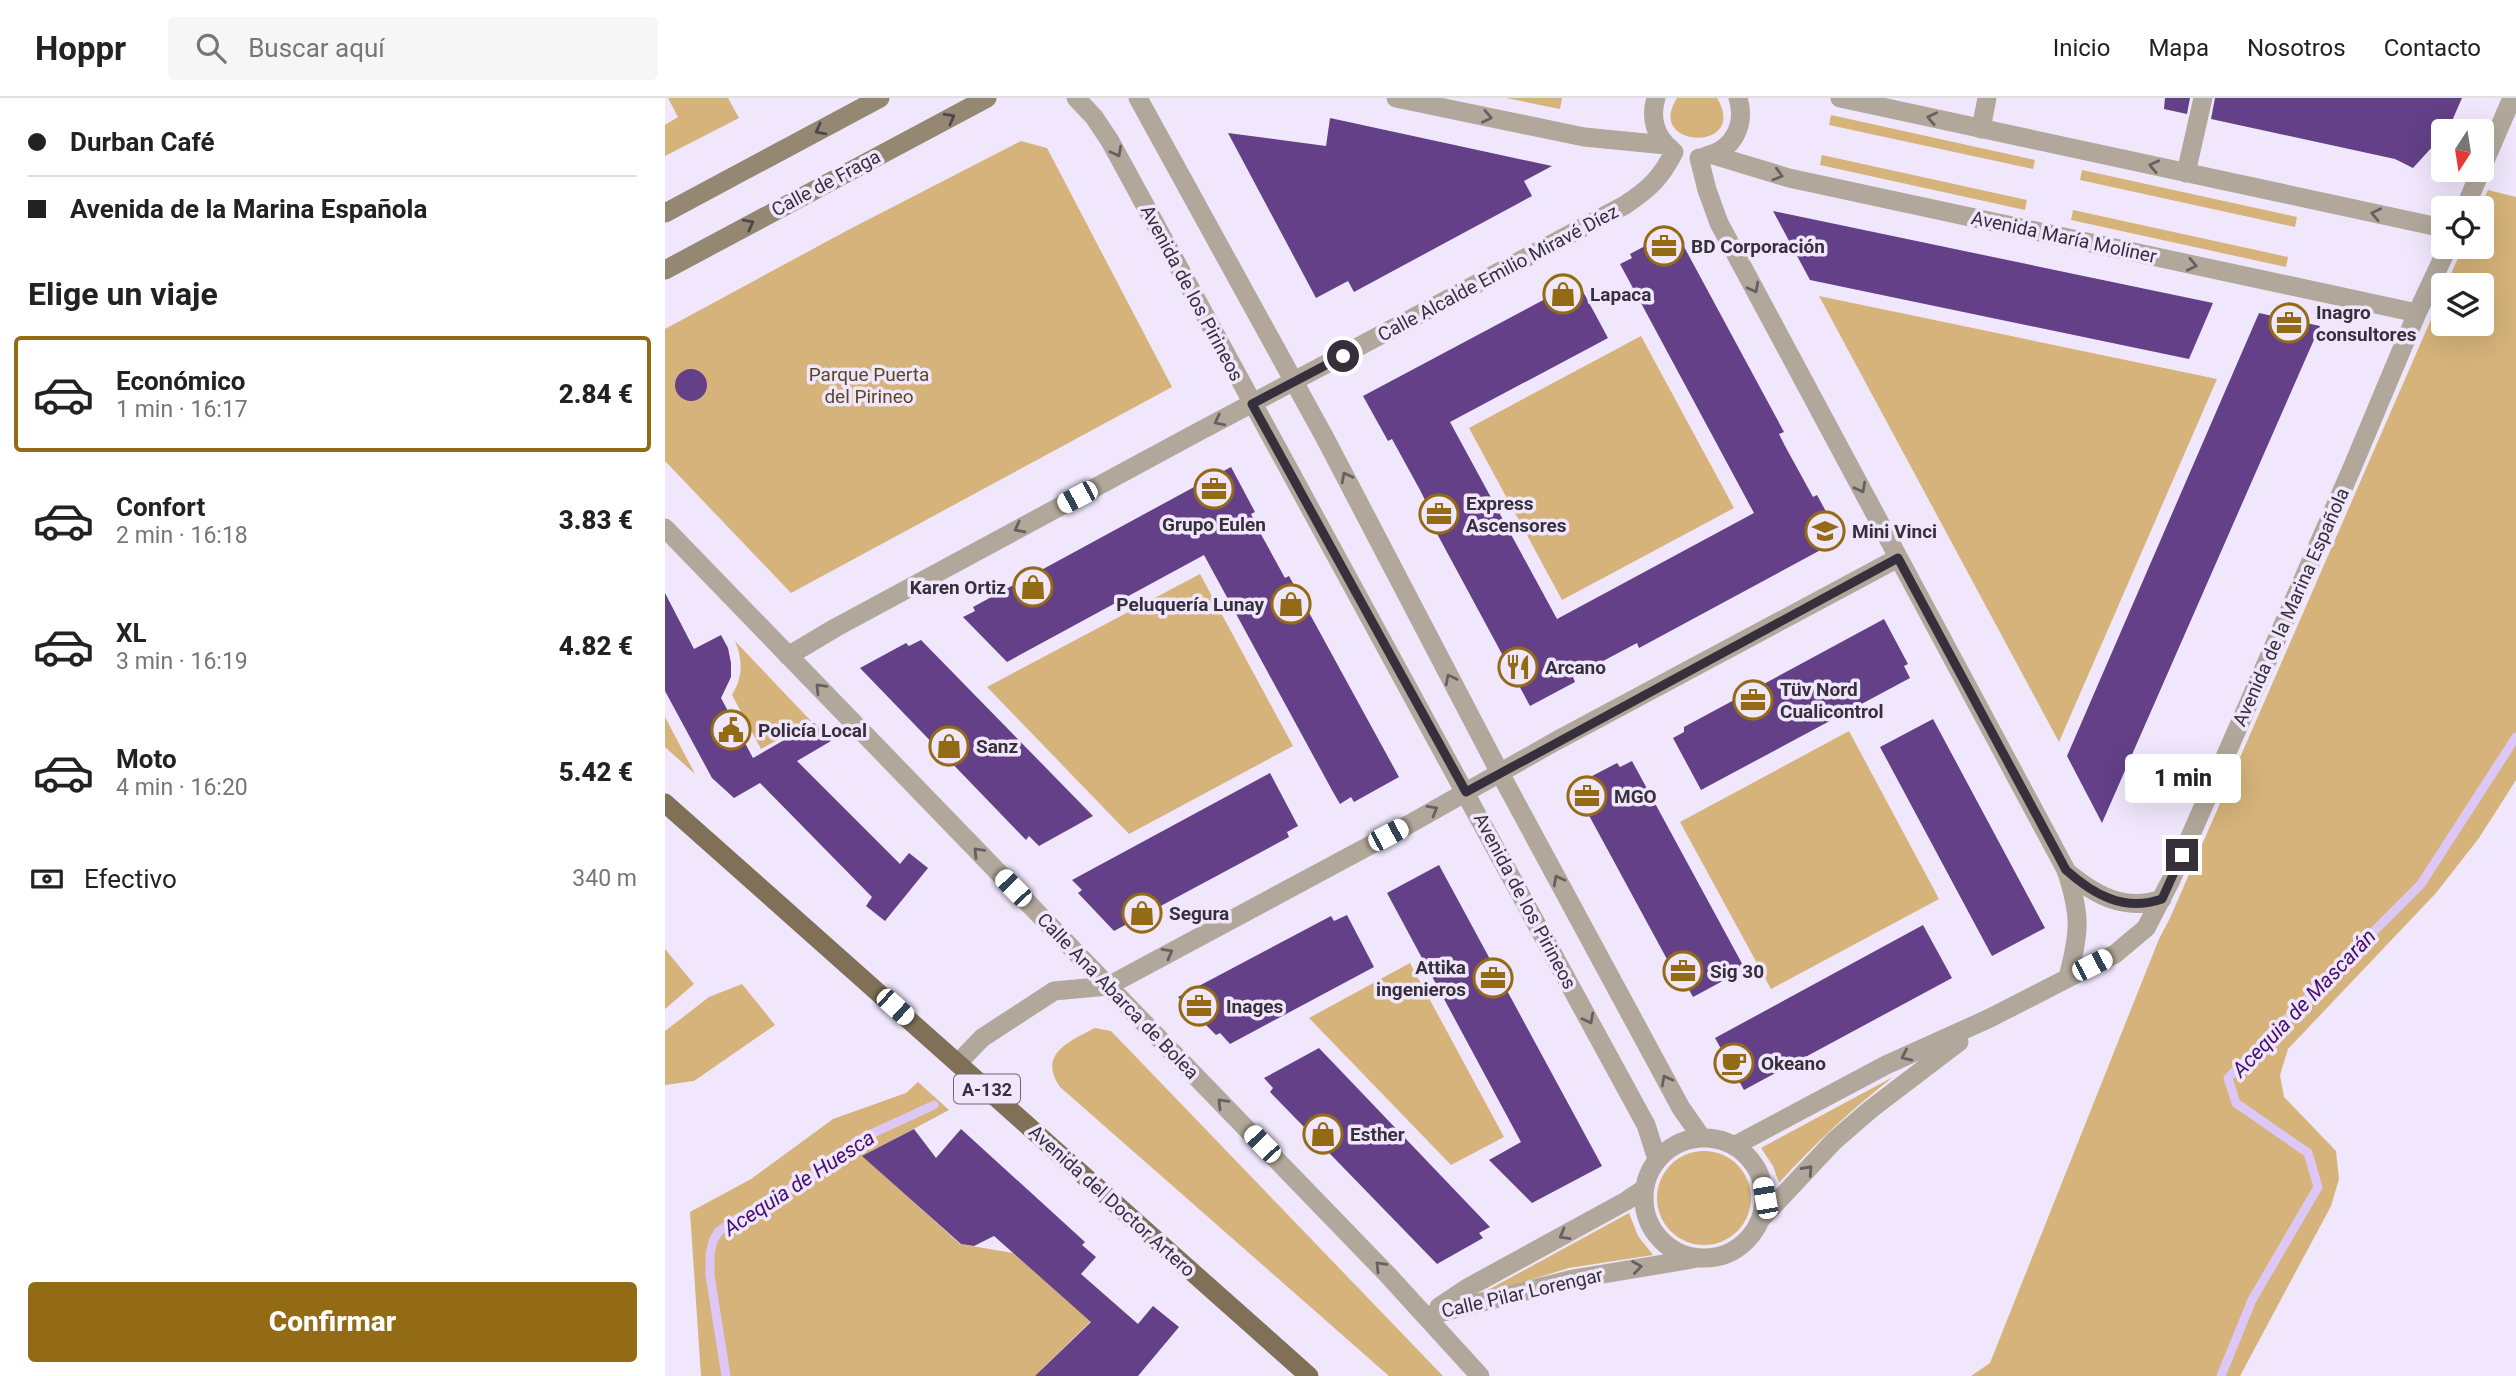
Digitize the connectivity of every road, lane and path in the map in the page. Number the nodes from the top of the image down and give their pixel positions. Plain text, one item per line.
1 (880, 98) edge
2 (988, 98) edge
3 (1076, 98) edge
4 (1138, 98) edge
5 (1396, 98) edge
6 (1656, 98) edge
7 (1738, 98) edge
8 (1840, 98) edge
9 (1987, 98) edge
10 (2203, 98) edge
11 (2512, 98) edge
12 (1981, 129) junction
13 (2494, 140) edge
14 (1670, 149) junction
15 (1706, 156) junction
16 (2186, 173) junction
17 (665, 213) edge
18 (2431, 225) edge
19 (2442, 259) edge
20 (665, 270) edge
21 (2417, 313) junction
22 (1294, 382) junction
23 (1252, 404) junction
24 (665, 528) edge
25 (1898, 558) junction
26 (788, 656) junction
27 (1500, 773) junction
28 (1466, 792) junction
29 (665, 803) edge
30 (2066, 870) junction
31 (2162, 899) junction
32 (2068, 977) junction
33 (1108, 986) junction
34 (1990, 1018) junction
35 (958, 1063) junction
36 (1702, 1138) junction
37 (1734, 1146) junction
38 (1657, 1159) junction
39 (1644, 1189) junction
40 (1761, 1219) junction
41 (1700, 1258) junction
42 (1427, 1316) junction
43 (1309, 1376) edge
44 (1480, 1376) edge

1 -> 17 main road
20 -> 2 main road, Calle de Fraga
3 -> 23 street, Avenida de los Pirineos
4 - 22 street, Avenida de los Pirineos
5 -> 14 street
6 - 14 street
7 - 15 street
12 -> 8 street
9 - 12 street
10 - 16 street
11 - 13 street
16 -> 12 street
14 - 15 street, Avenida María Moliner
14 - 22 street, Calle Alcalde Emilio Miravé Díez
15 -> 21 street, Avenida María Moliner
15 -> 25 street
18 -> 16 street
19 - 21 street, Avenida de la Marina Española
21 - 31 street, Avenida de la Marina Española
22 - 23 street, Calle Alcalde Emilio Miravé Díez
27 -> 22 street, Avenida de los Pirineos
23 -> 26 street, Calle Alcalde Emilio Miravé Díez
23 - 28 street, Avenida de los Pirineos
24 - 26 street, Calle Ana Abarca de Bolea
25 - 27 street
25 - 30 street
33 -> 26 street, Calle Ana Abarca de Bolea
27 - 28 street
36 -> 27 street, Avenida de los Pirineos
33 -> 28 street
28 -> 38 street, Avenida de los Pirineos
29 - 35 main road, Avenida del Doctor Artero / A-132
30 - 31 street
30 - 32 street
31 - 32 street, Avenida de la Marina Española
32 - 34 street
33 - 35 street
42 -> 33 street, Calle Ana Abarca de Bolea
34 -> 37 street
40 -> 34 street
35 - 43 main road, Avenida del Doctor Artero / A-132
36 - 37 street
36 - 38 street
37 - 40 street
38 - 39 street
39 - 41 street
39 -> 42 street, Calle Pilar Lorengar
40 - 41 street
42 -> 41 street, Calle Pilar Lorengar
42 - 44 street, Calle Ana Abarca de Bolea

